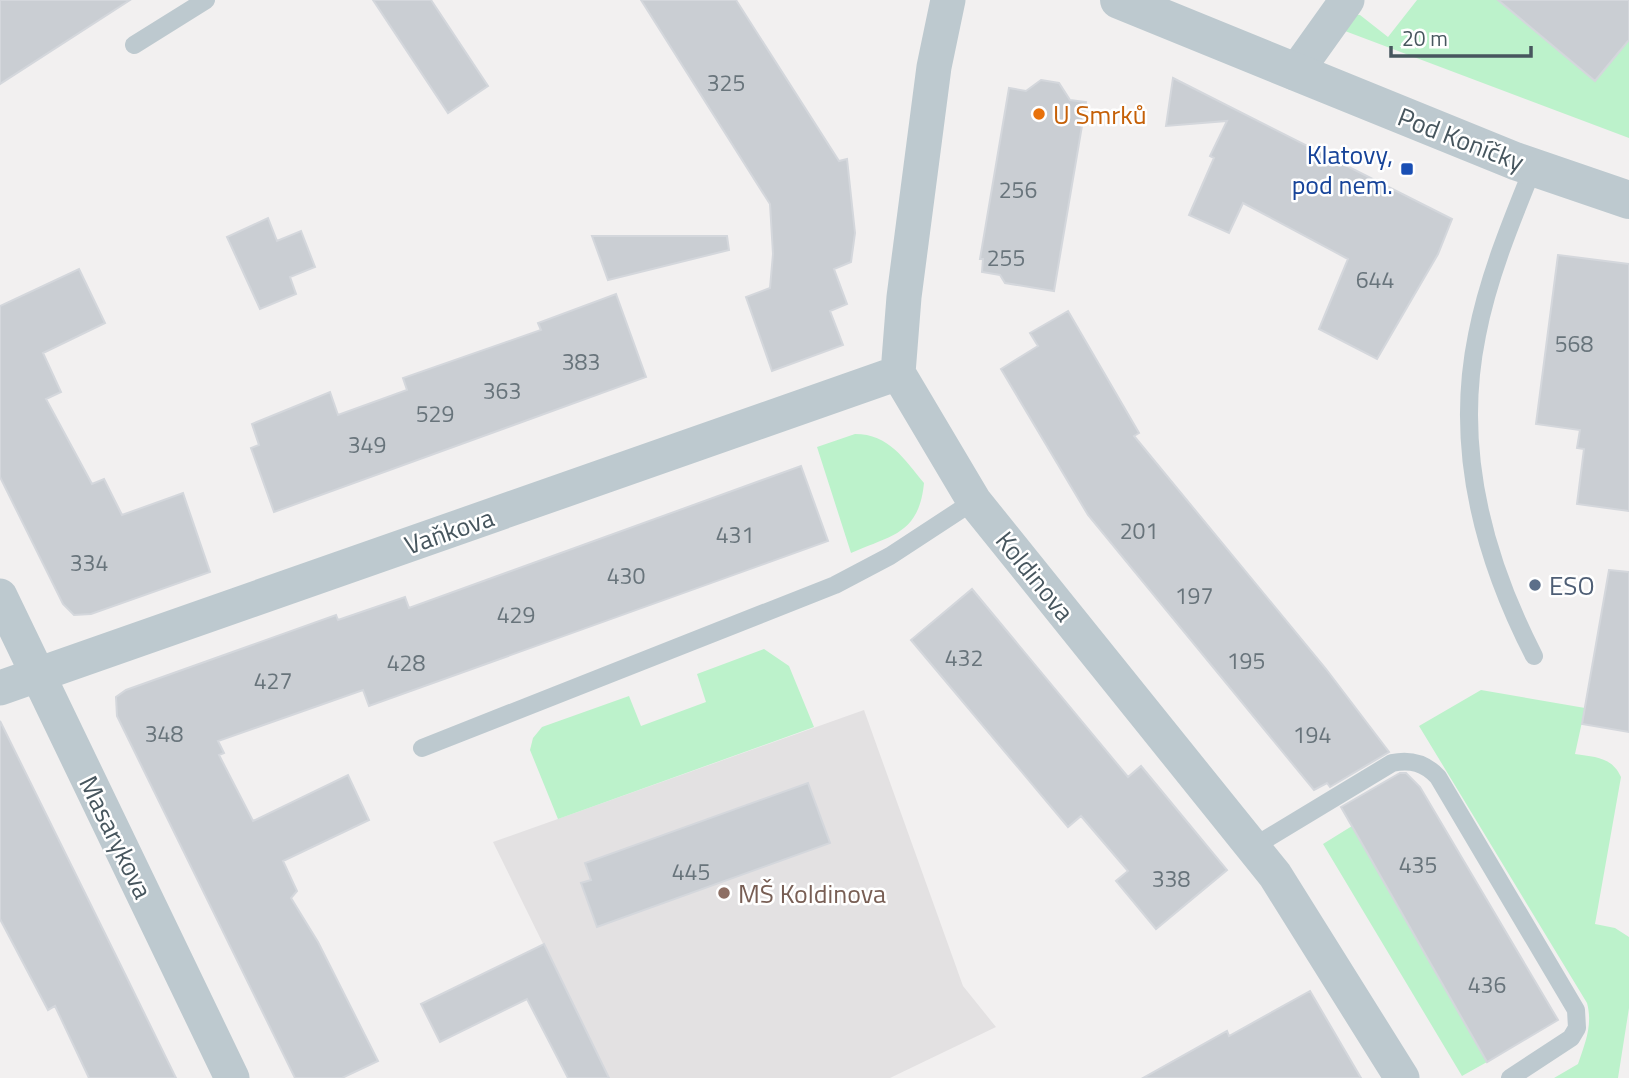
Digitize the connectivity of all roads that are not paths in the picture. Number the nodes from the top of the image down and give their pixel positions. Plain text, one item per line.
1 (206, 0) edge
2 (948, 0) edge
3 (1119, 0) edge
4 (1347, 0) edge
5 (134, 45) dead end
6 (1295, 73) junction
7 (1532, 168) junction
8 (1629, 200) edge
9 (898, 373) junction
10 (974, 501) junction
11 (0, 596) edge
12 (1534, 656) dead end
13 (38, 675) junction
14 (0, 688) edge
15 (422, 748) dead end
16 (1254, 847) junction
17 (232, 1078) edge
18 (1402, 1078) edge
19 (1510, 1078) edge

1 - 5 lane
2 - 9 street
3 - 6 street, Pod Koníčky
4 - 6 street
6 - 7 street, Pod Koníčky
7 - 8 street, Pod Koníčky
7 - 12 lane
9 - 10 street, Koldinova
9 - 13 street, Vaňkova
10 - 15 lane
10 - 16 street, Koldinova
11 - 13 street, Masarykova
13 - 14 street, Vaňkova
13 - 17 street, Masarykova
16 - 18 street, Koldinova
16 - 19 lane

